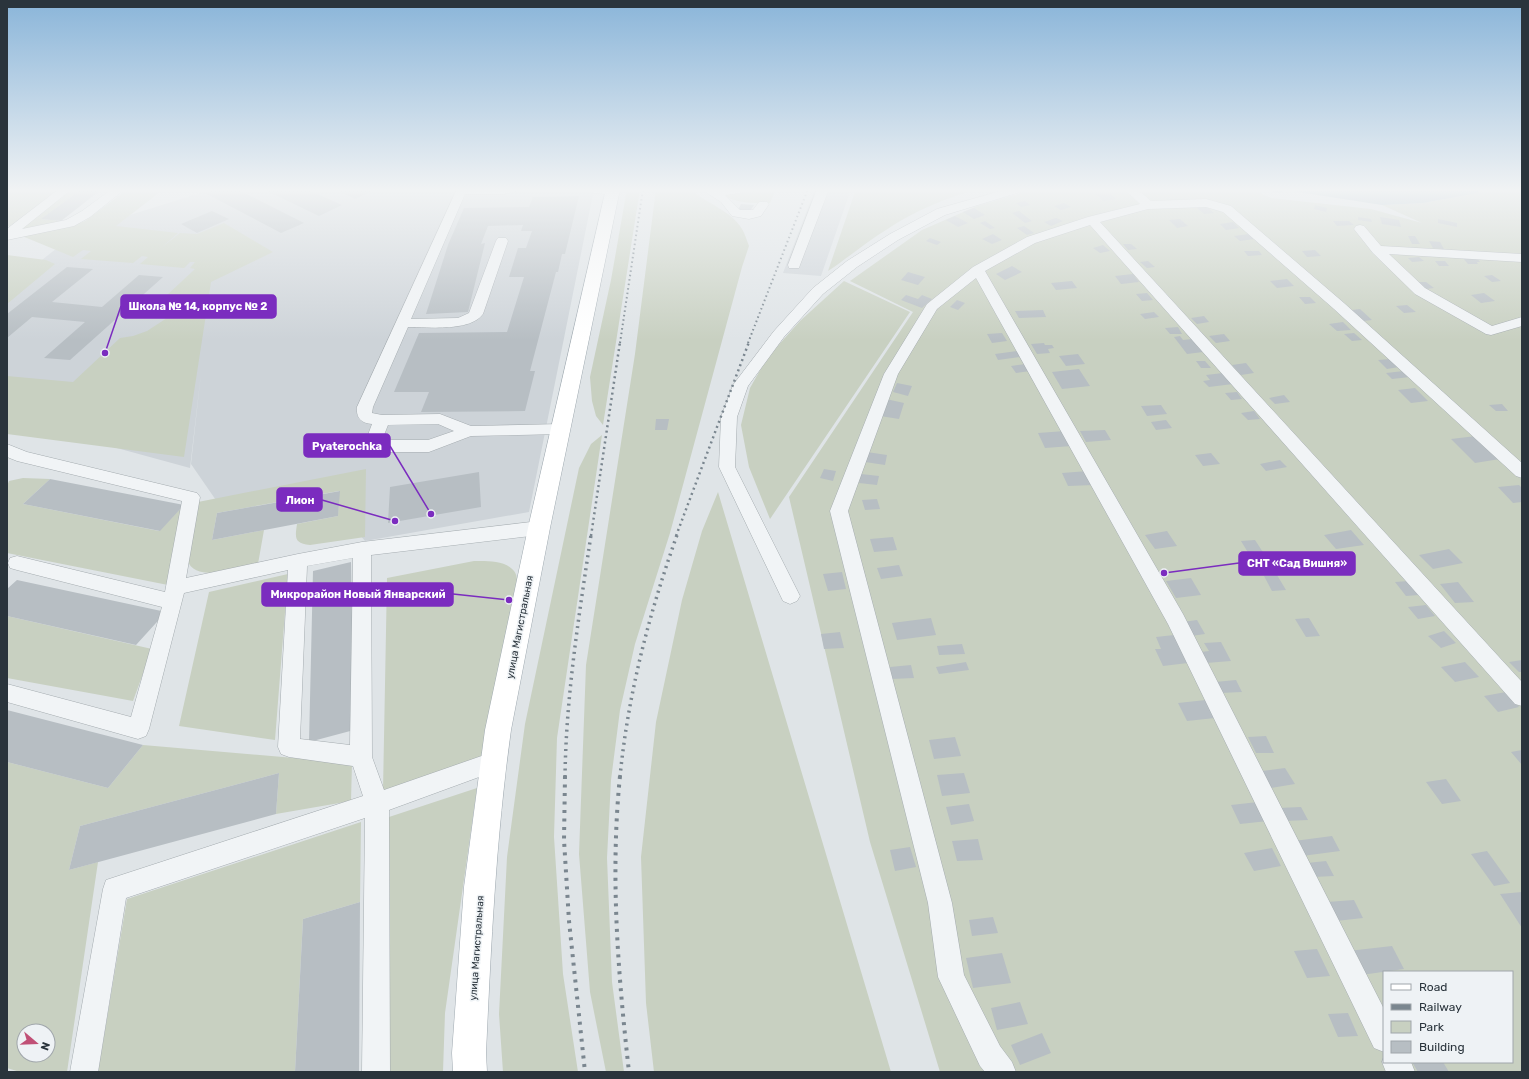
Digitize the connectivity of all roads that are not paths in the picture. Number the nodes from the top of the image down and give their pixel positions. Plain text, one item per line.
1 (439, 239) edge
2 (602, 239) edge
3 (804, 239) edge
4 (890, 239) edge
5 (1033, 239) edge
6 (1109, 239) edge
7 (1261, 239) edge
8 (1368, 239) edge
9 (502, 241) dead end
10 (1377, 250) junction
11 (1522, 258) edge
12 (794, 265) dead end
13 (978, 270) junction
14 (1522, 320) edge
15 (402, 323) junction
16 (382, 420) junction
17 (561, 429) junction
18 (469, 431) junction
19 (7, 450) edge
20 (1522, 472) edge
21 (539, 528) junction
22 (362, 549) junction
23 (298, 561) junction
24 (17, 563) dead end
25 (174, 595) junction
26 (790, 596) dead end
27 (7, 693) edge
28 (1522, 697) edge
29 (361, 757) junction
30 (493, 762) junction
31 (377, 803) junction
32 (1383, 1036) edge
33 (1396, 1063) edge
34 (84, 1072) edge
35 (376, 1072) edge
36 (470, 1072) edge
37 (1002, 1072) edge
38 (1401, 1072) edge

1 - 15 street
2 - 17 main road, улица Магистральная
3 - 12 street
4 - 26 street
5 - 13 street
6 - 28 street
7 - 20 street
8 - 10 street
9 - 15 street
10 - 11 street
10 - 14 street
13 - 32 street
13 - 37 street
15 - 16 street
16 - 18 street
16 - 18 street
17 - 18 street
17 - 21 main road, улица Магистральная
19 - 25 street
21 - 22 street
21 - 30 main road, улица Магистральная
22 - 23 street
22 - 29 street
23 - 25 street
23 - 29 street
24 - 25 street
25 - 27 street
29 - 31 street
30 - 31 street
30 - 36 main road, улица Магистральная
31 - 34 street
31 - 35 street
33 - 38 street

